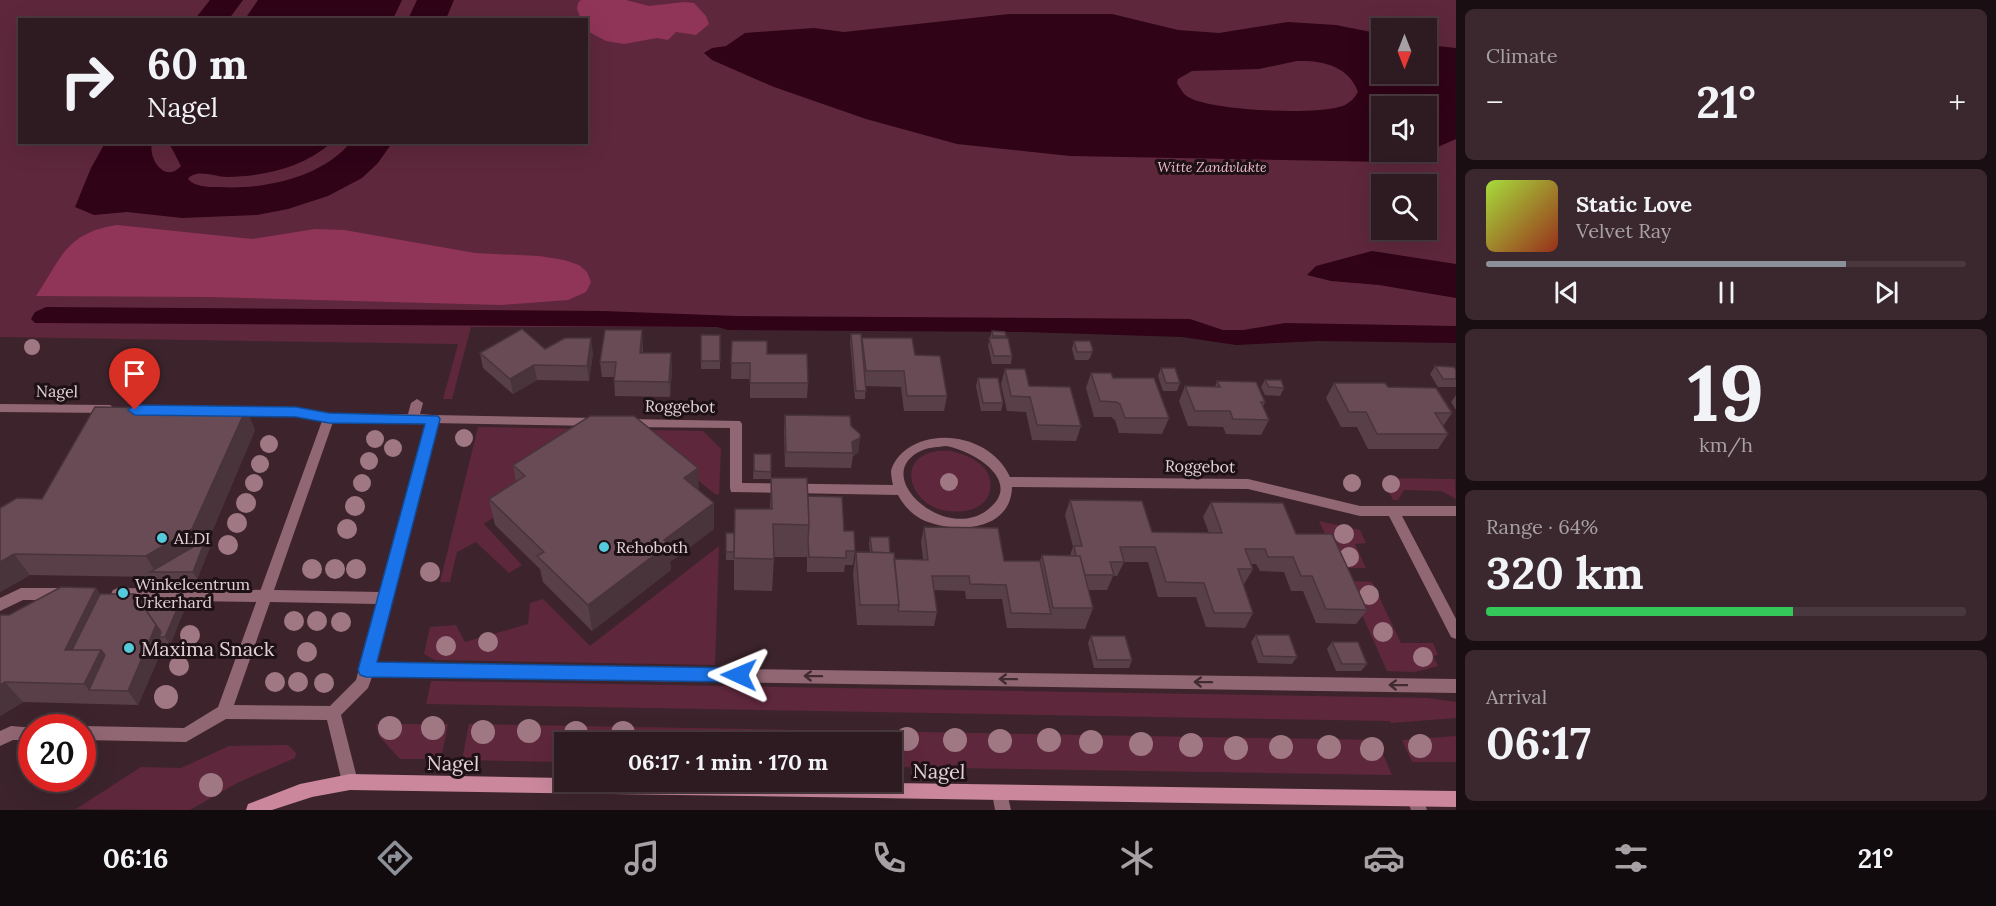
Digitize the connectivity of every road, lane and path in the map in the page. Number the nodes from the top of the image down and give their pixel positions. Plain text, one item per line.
1 (417, 403) dead end
2 (0, 408) edge
3 (123, 410) edge
4 (216, 411) edge
5 (329, 418) junction
6 (413, 419) junction
7 (433, 419) junction
8 (1005, 482) junction
9 (899, 490) junction
10 (1393, 511) junction
11 (1456, 511) edge
12 (79, 594) edge
13 (102, 594) edge
14 (264, 596) junction
15 (386, 598) junction
16 (0, 606) edge
17 (1456, 633) edge
18 (366, 670) junction
19 (1456, 686) edge
20 (224, 712) junction
21 (333, 713) junction
22 (18, 733) edge
23 (96, 733) edge
24 (0, 739) edge
25 (350, 782) junction
26 (1000, 793) junction
27 (1456, 799) edge
28 (1417, 804) edge
29 (254, 810) edge
30 (1003, 810) edge

1 - 6 street
2 - 3 street, Nagel
4 - 5 street
5 - 6 street
5 - 14 street
6 - 7 street
7 - 9 street, Roggebot
7 - 15 street
8 - 9 street
8 - 9 street
8 - 10 street, Roggebot
10 - 11 street, Roggebot
10 - 17 street
12 - 16 street
13 - 14 street
14 - 15 street
14 - 20 street
15 - 18 street
19 -> 18 street
18 - 21 street
20 - 21 street
20 - 23 street
21 - 25 street
22 - 24 street
25 - 26 street, Nagel
25 - 29 street, Nagel
26 - 28 street, Nagel
26 - 30 street
27 - 28 street, Nagel

